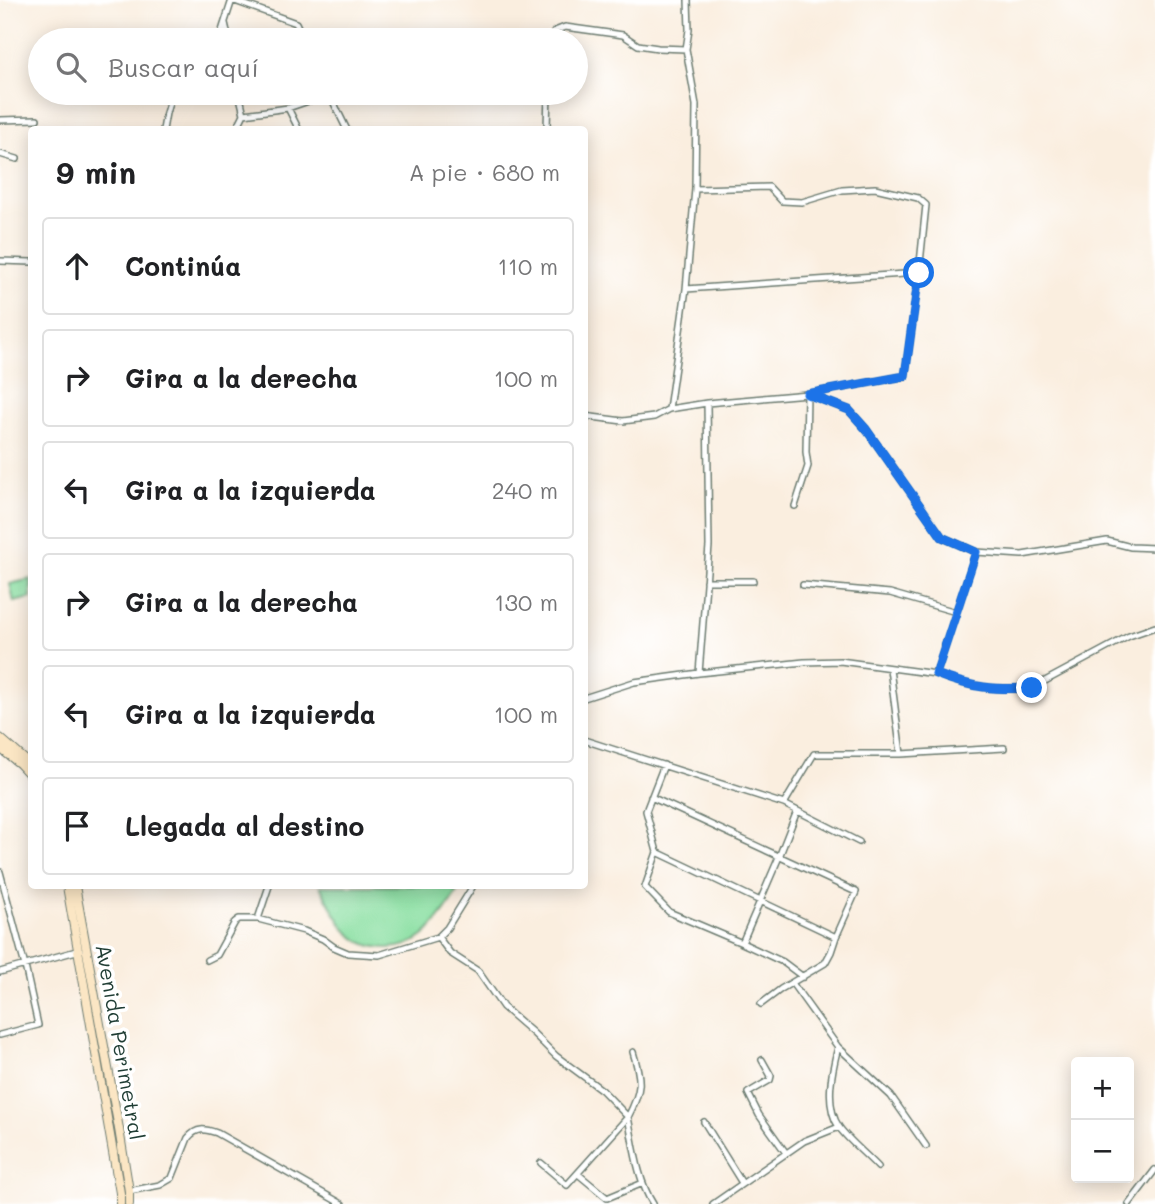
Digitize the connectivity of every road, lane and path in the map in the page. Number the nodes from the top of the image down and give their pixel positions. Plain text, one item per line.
1 (232, 0) edge
2 (688, 0) edge
3 (225, 22) junction
4 (223, 28) edge
5 (226, 28) edge
6 (298, 28) edge
7 (588, 30) edge
8 (686, 49) junction
9 (169, 105) edge
10 (240, 105) edge
11 (296, 105) edge
12 (335, 105) edge
13 (548, 105) edge
14 (288, 108) junction
15 (242, 117) junction
16 (37, 119) dead end
17 (0, 120) edge
18 (164, 126) edge
19 (238, 126) edge
20 (243, 126) edge
21 (297, 126) edge
22 (345, 126) edge
23 (547, 126) edge
24 (0, 154) edge
25 (17, 159) dead end
26 (695, 189) junction
27 (0, 261) edge
28 (28, 262) edge
29 (919, 273) junction
30 (686, 289) junction
31 (807, 394) junction
32 (706, 403) junction
33 (669, 408) junction
34 (588, 417) edge
35 (794, 506) dead end
36 (1155, 548) edge
37 (976, 552) junction
38 (706, 581) junction
39 (753, 581) dead end
40 (803, 585) dead end
41 (956, 612) junction
42 (1155, 626) edge
43 (890, 669) junction
44 (699, 673) junction
45 (936, 674) junction
46 (588, 697) edge
47 (0, 738) edge
48 (588, 741) edge
49 (0, 748) edge
50 (1004, 748) dead end
51 (901, 754) junction
52 (28, 762) edge
53 (664, 765) junction
54 (28, 773) edge
55 (651, 797) junction
56 (784, 804) junction
57 (797, 811) junction
58 (859, 842) dead end
59 (657, 852) junction
60 (779, 858) junction
61 (0, 872) edge
62 (68, 889) edge
63 (76, 889) edge
64 (268, 889) edge
65 (471, 889) edge
66 (760, 901) junction
67 (258, 919) junction
68 (438, 937) junction
69 (836, 937) junction
70 (742, 943) junction
71 (79, 950) junction
72 (207, 960) dead end
73 (25, 966) junction
74 (0, 972) edge
75 (803, 977) junction
76 (792, 983) junction
77 (761, 1004) dead end
78 (0, 1035) edge
79 (838, 1047) junction
80 (633, 1052) dead end
81 (762, 1060) dead end
82 (628, 1116) junction
83 (704, 1122) dead end
84 (839, 1127) junction
85 (926, 1146) dead end
86 (786, 1153) junction
87 (541, 1163) dead end
88 (878, 1167) dead end
89 (1155, 1170) edge
90 (578, 1174) junction
91 (643, 1182) junction
92 (742, 1183) junction
93 (129, 1191) junction
94 (120, 1204) edge
95 (129, 1204) edge
96 (341, 1204) edge
97 (653, 1204) edge
98 (713, 1204) edge
99 (1129, 1204) edge

1 - 3 street
1 - 6 street
2 - 8 street
3 - 4 street
3 - 5 street
7 - 8 street
8 - 26 street
9 - 18 street
10 - 15 street
11 - 14 street
12 - 22 street
13 - 23 street
14 - 15 street
14 - 21 street
15 - 19 street
15 - 20 street
16 - 17 street
24 - 25 street
26 - 29 street
26 - 30 street
27 - 28 street
29 - 30 street
29 - 31 street
30 - 33 street
31 - 32 street
31 - 35 street
31 - 37 street
32 - 33 street
32 - 38 street
33 - 34 street
36 - 37 street
37 - 41 street
38 - 39 street
38 - 44 street
40 - 41 street
41 - 45 street
42 - 45 street
43 - 44 street
43 - 45 street
43 - 51 street
44 - 46 street
47 - 52 main road
48 - 53 street
49 - 54 main road
50 - 51 street
51 - 56 street
53 - 55 street
53 - 56 street
55 - 59 street
55 - 60 street
56 - 57 street
57 - 58 street
57 - 60 street
59 - 66 street
59 - 70 street
60 - 66 street
60 - 69 street
61 - 73 street
62 - 71 main road, Avenida Perimetral
63 - 93 main road, Avenida Perimetral
64 - 67 street
65 - 68 street
66 - 69 street
66 - 70 street
67 - 68 street
67 - 72 street
68 - 82 street
69 - 75 street
70 - 75 street
71 - 73 street
71 - 94 main road, Avenida Perimetral
73 - 74 street
73 - 78 street
75 - 76 street
76 - 77 street
76 - 79 street
79 - 84 street
79 - 85 street
80 - 82 street
81 - 86 street
82 - 90 street
82 - 91 street
83 - 92 street
84 - 86 street
84 - 88 street
86 - 92 street
87 - 90 street
89 - 99 street
90 - 91 street
91 - 97 street
92 - 98 street
93 - 95 main road, Avenida Perimetral
93 - 96 street

